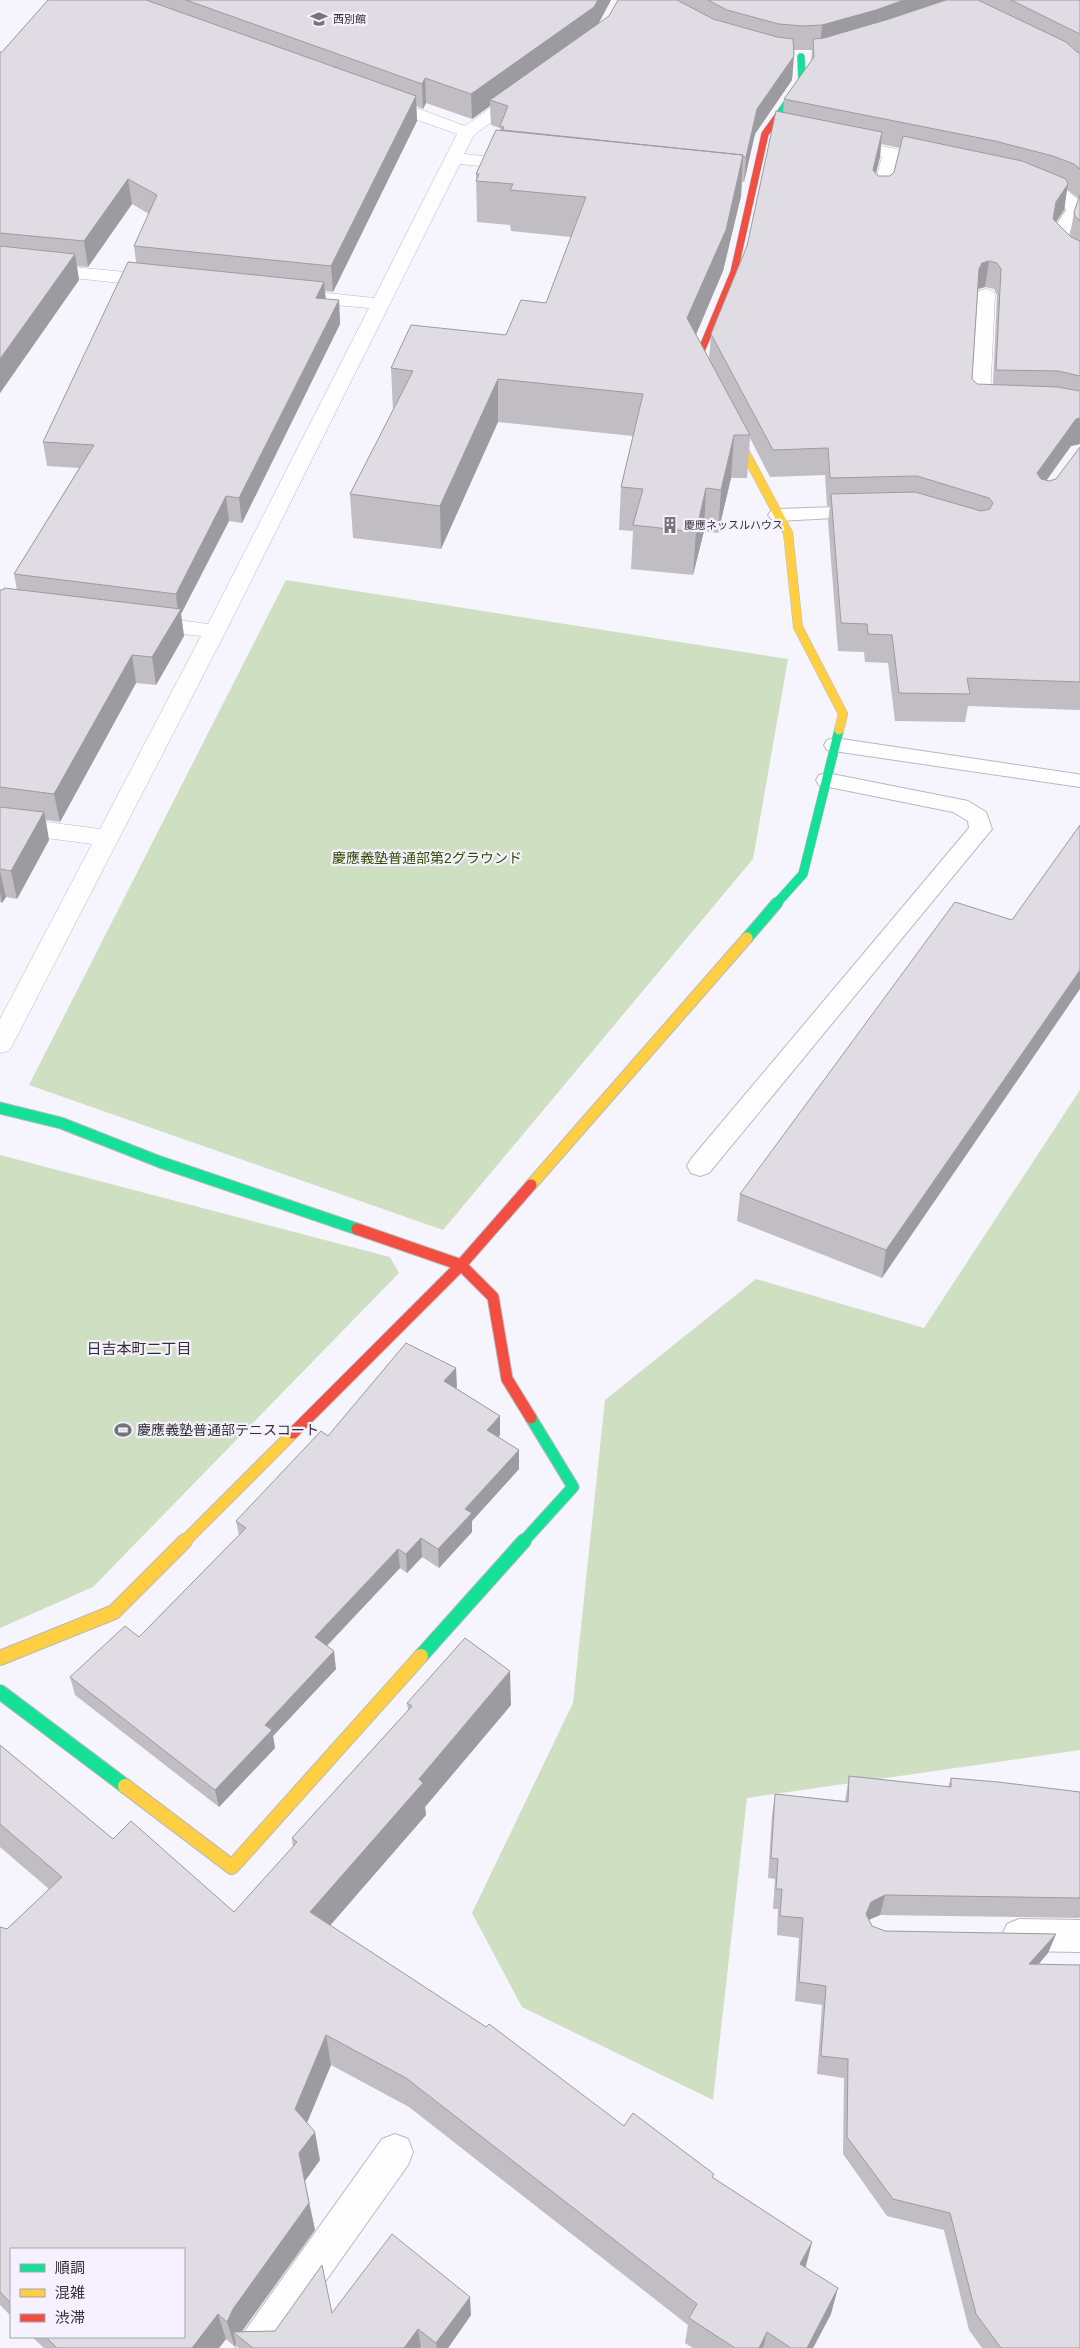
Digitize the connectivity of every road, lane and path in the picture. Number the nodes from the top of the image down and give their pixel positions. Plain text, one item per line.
1 (784, 56) edge
2 (820, 56) edge
3 (801, 57) junction
4 (538, 81) edge
5 (364, 94) edge
6 (769, 128) junction
7 (467, 132) junction
8 (788, 132) edge
9 (825, 140) edge
10 (891, 153) junction
11 (910, 157) edge
12 (454, 158) junction
13 (533, 166) edge
14 (1013, 179) edge
15 (732, 188) edge
16 (751, 190) junction
17 (881, 196) edge
18 (1067, 251) edge
19 (0, 265) edge
20 (175, 283) edge
21 (273, 293) edge
22 (986, 295) dead end
23 (380, 304) junction
24 (710, 386) edge
25 (1016, 405) edge
26 (724, 412) edge
27 (884, 512) edge
28 (778, 514) junction
29 (127, 620) edge
30 (215, 631) junction
31 (835, 744) junction
32 (826, 780) junction
33 (1077, 781) dead end
34 (0, 824) edge
35 (106, 838) junction
36 (0, 1044) edge
37 (0, 1108) edge
38 (700, 1166) dead end
39 (461, 1265) junction
40 (0, 1658) edge
41 (0, 1692) edge
42 (990, 1935) edge
43 (1080, 1936) edge
44 (395, 2152) dead end
45 (255, 2348) edge

1 - 3 street
2 - 3 street
3 - 6 street
4 - 7 street
5 - 7 street
6 - 8 street
6 - 16 street
7 - 12 street
9 - 10 street
10 - 11 lane
10 - 17 street
12 - 13 street
12 - 23 street
14 - 18 lane
15 - 16 street
16 - 24 street
19 - 20 street
21 - 23 street
22 - 25 street
23 - 30 street
26 - 28 street
27 - 28 lane
28 - 31 street
29 - 30 street
30 - 35 street
31 - 32 street
31 - 33 lane
32 - 38 lane
32 - 39 street
34 - 35 street
35 - 36 street
37 - 39 street
39 - 40 street
39 - 41 street
42 - 43 lane
44 - 45 lane

